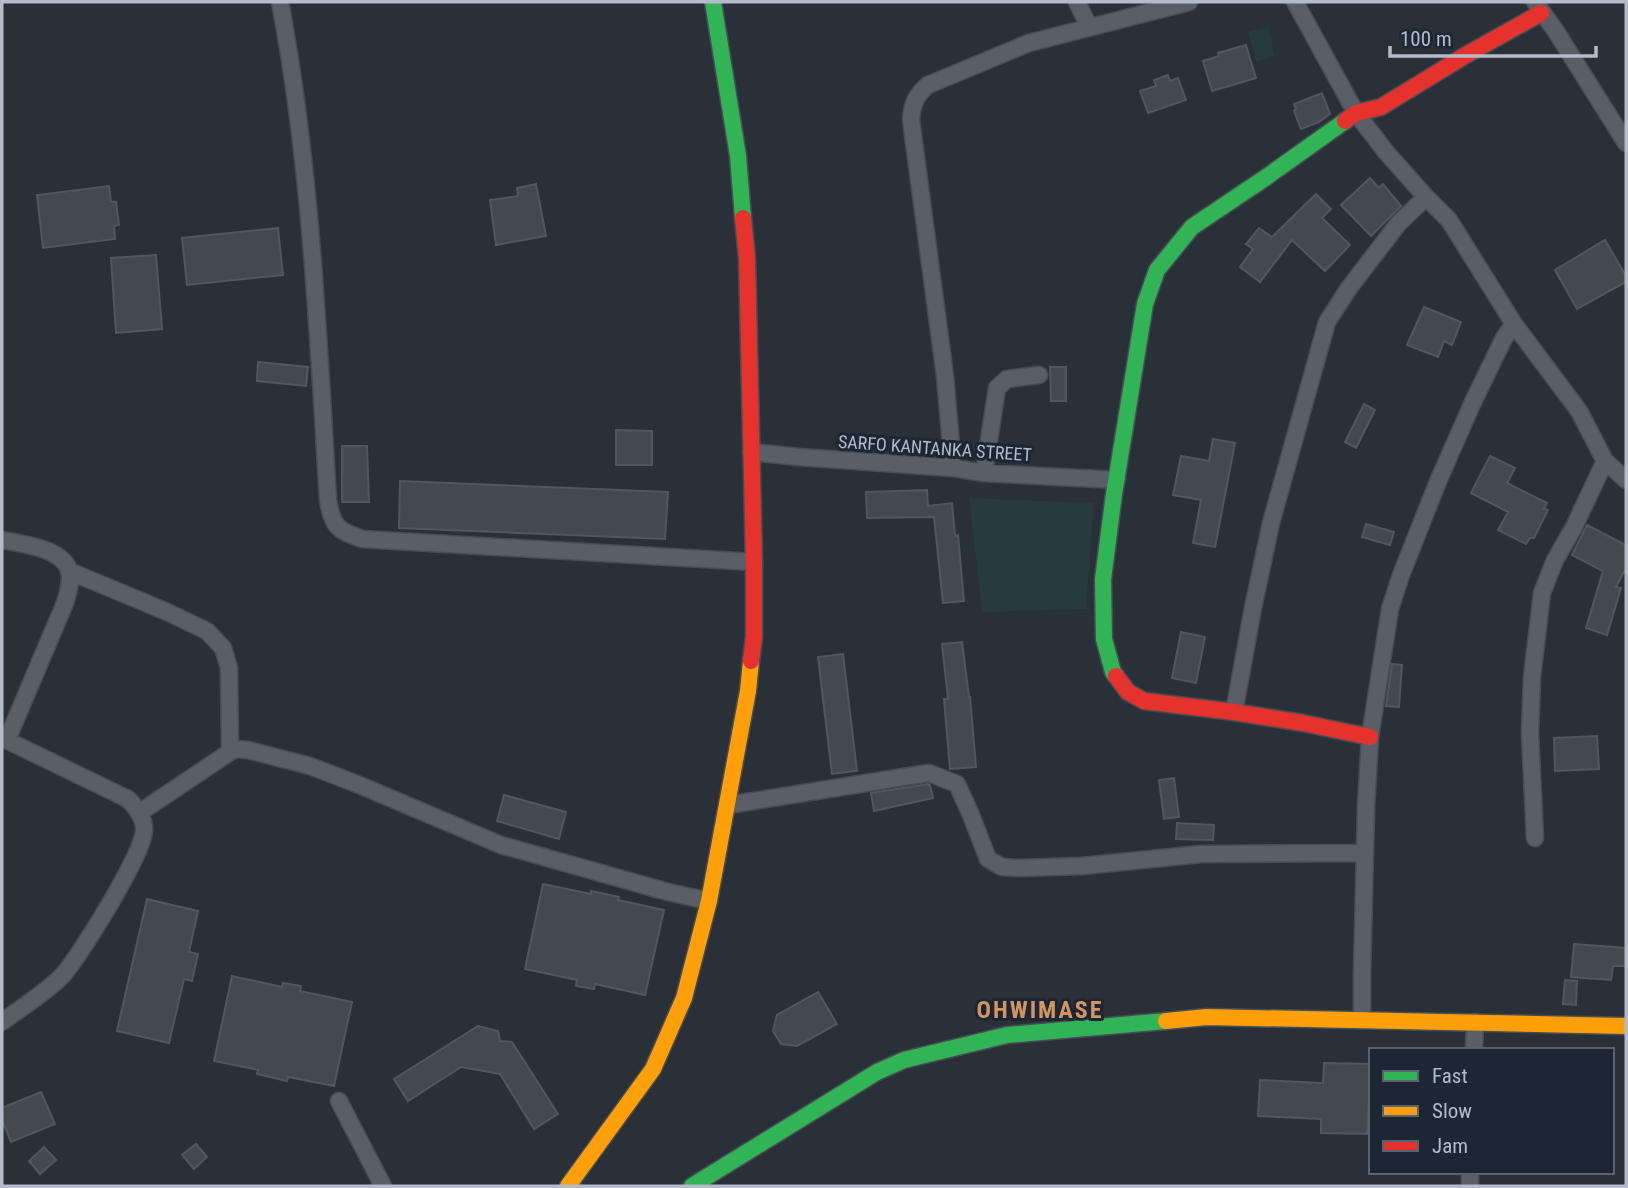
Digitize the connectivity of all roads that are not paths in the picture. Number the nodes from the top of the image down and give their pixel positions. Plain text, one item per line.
1 (280, 2) edge
2 (713, 2) edge
3 (1077, 2) edge
4 (1189, 2) edge
5 (1294, 2) edge
6 (1538, 7) edge
7 (1089, 27) junction
8 (1356, 113) junction
9 (1626, 143) edge
10 (1426, 197) junction
11 (1514, 324) junction
12 (1039, 375) dead end
13 (751, 452) junction
14 (1605, 461) junction
15 (953, 468) junction
16 (984, 473) junction
17 (1117, 480) junction
18 (1626, 480) edge
19 (2, 540) edge
20 (754, 562) junction
21 (69, 570) junction
22 (1234, 712) junction
23 (1370, 737) junction
24 (4, 739) edge
25 (230, 752) junction
26 (728, 805) junction
27 (139, 813) junction
28 (1535, 838) dead end
29 (1365, 853) junction
30 (709, 901) junction
31 (1362, 1020) junction
32 (2, 1022) edge
33 (1475, 1022) junction
34 (1626, 1026) edge
35 (1474, 1048) edge
36 (339, 1101) dead end
37 (383, 1186) edge
38 (568, 1186) edge
39 (692, 1186) edge

1 - 20 street
2 - 13 street
3 - 7 street
4 - 7 street
5 - 8 street
6 - 8 street
6 - 9 street
7 - 15 street
8 - 10 street
8 - 17 street
10 - 11 street
10 - 22 street
11 - 14 street
11 - 23 street
12 - 16 street
13 - 15 street, SARFO KANTANKA STREET
13 - 20 street
14 - 18 street
14 - 28 street
15 - 16 street, SARFO KANTANKA STREET
16 - 17 street, SARFO KANTANKA STREET
17 - 22 street
19 - 21 street
20 - 26 street
21 - 24 street
21 - 25 street
22 - 23 street
23 - 29 street
24 - 27 street
25 - 27 street
25 - 30 street
26 - 29 street
26 - 30 street
27 - 32 street
29 - 31 street
30 - 38 street
31 - 33 street
31 - 39 street
33 - 34 street
33 - 35 street
36 - 37 street

